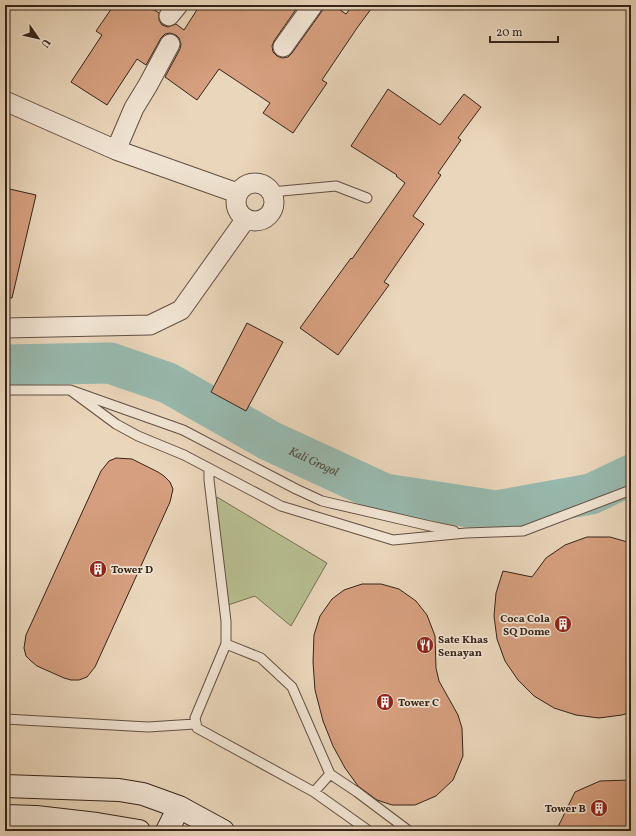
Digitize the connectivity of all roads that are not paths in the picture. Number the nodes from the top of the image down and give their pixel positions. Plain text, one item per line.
1 (313, 5) edge
2 (170, 44) dead end
3 (284, 47) dead end
4 (5, 100) edge
5 (116, 150) junction
6 (271, 192) junction
7 (237, 193) junction
8 (367, 198) dead end
9 (245, 220) junction
10 (5, 328) edge
11 (5, 390) edge
12 (70, 390) junction
13 (209, 469) junction
14 (631, 490) edge
15 (466, 533) junction
16 (226, 644) junction
17 (5, 719) edge
18 (195, 724) junction
19 (330, 774) junction
20 (5, 786) edge
21 (314, 792) junction
22 (179, 807) junction
23 (5, 816) edge
24 (36, 824) edge
25 (139, 831) edge
26 (167, 831) edge
27 (223, 831) edge
28 (369, 831) edge
29 (409, 831) edge

1 - 3 street
2 - 5 street
4 - 5 street
5 - 7 street
6 - 7 street
6 - 8 lane
6 - 9 street
7 - 9 street
9 - 10 street
11 - 12 lane
12 - 13 lane
12 - 15 lane
13 - 15 lane
13 - 16 lane
14 - 15 lane
16 - 18 lane
16 - 19 lane
17 - 18 lane
18 - 21 lane
19 - 21 lane
19 - 29 lane
20 - 22 street
21 - 28 lane
22 - 26 street
22 - 27 street
23 - 24 street
24 - 25 street

